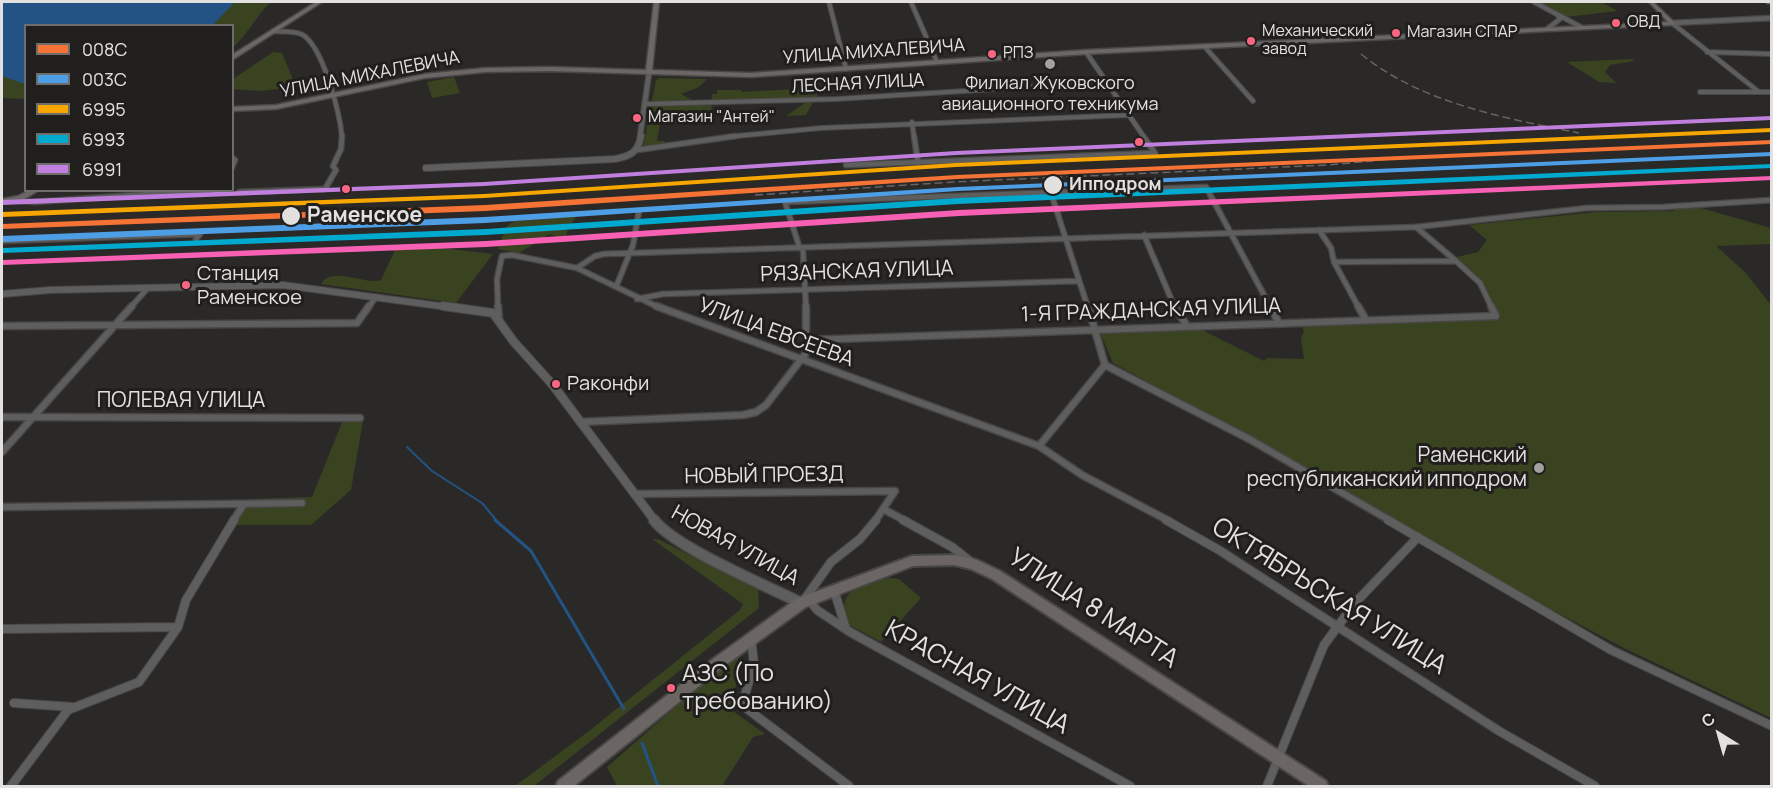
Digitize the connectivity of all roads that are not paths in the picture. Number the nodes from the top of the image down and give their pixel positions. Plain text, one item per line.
1 (319, 2) edge
2 (656, 2) edge
3 (829, 2) edge
4 (911, 2) edge
5 (1534, 2) edge
6 (1651, 2) edge
7 (1557, 13) junction
8 (1772, 18) edge
9 (1672, 23) junction
10 (1581, 27) junction
11 (1547, 29) junction
12 (273, 31) junction
13 (1204, 46) junction
14 (1707, 51) junction
15 (1086, 52) junction
16 (1772, 54) edge
17 (234, 57) edge
18 (937, 62) junction
19 (846, 69) junction
20 (649, 73) junction
21 (1107, 82) junction
22 (1700, 92) dead end
23 (1759, 92) junction
24 (1772, 92) edge
25 (333, 97) junction
26 (1253, 101) dead end
27 (646, 104) junction
28 (234, 109) edge
29 (1129, 115) junction
30 (912, 122) junction
31 (637, 150) junction
32 (918, 163) junction
33 (846, 165) dead end
34 (426, 168) dead end
35 (31, 192) edge
36 (176, 192) edge
37 (239, 192) dead end
38 (1051, 193) junction
39 (11, 200) junction
40 (1772, 200) edge
41 (2, 201) edge
42 (639, 211) dead end
43 (1416, 227) junction
44 (1319, 230) junction
45 (1231, 234) junction
46 (1144, 235) junction
47 (1067, 237) junction
48 (196, 239) dead end
49 (2, 241) edge
50 (799, 246) junction
51 (630, 255) junction
52 (1456, 261) junction
53 (1334, 262) junction
54 (577, 268) junction
55 (1078, 281) junction
56 (616, 287) junction
57 (147, 289) junction
58 (805, 290) junction
59 (2, 294) edge
60 (376, 297) junction
61 (636, 299) junction
62 (1366, 320) junction
63 (499, 321) junction
64 (1279, 323) junction
65 (115, 325) junction
66 (2, 326) edge
67 (1187, 326) junction
68 (1094, 330) junction
69 (808, 340) junction
70 (800, 361) junction
71 (1104, 364) junction
72 (2, 417) edge
73 (33, 417) junction
74 (360, 418) dead end
75 (580, 422) junction
76 (1039, 446) junction
77 (2, 452) edge
78 (633, 494) junction
79 (302, 503) dead end
80 (244, 504) junction
81 (2, 507) edge
82 (885, 510) junction
83 (1418, 537) junction
84 (973, 564) junction
85 (833, 589) junction
86 (809, 599) junction
87 (1338, 625) junction
88 (178, 627) junction
89 (2, 629) edge
90 (846, 629) junction
91 (751, 638) junction
92 (14, 703) dead end
93 (75, 707) junction
94 (1772, 726) edge
95 (1280, 760) junction
96 (11, 786) edge
97 (562, 786) edge
98 (849, 786) edge
99 (1130, 786) edge
100 (1267, 786) edge
101 (1321, 786) edge
102 (1595, 786) edge

1 - 12 main road
2 - 20 main road
3 - 19 street
4 - 18 street
5 - 7 street
6 - 9 main road
7 - 10 street
7 - 11 street
8 - 9 street, УЛИЦА МИХАЛЕВИЧА
9 - 10 main road, УЛИЦА МИХАЛЕВИЧА
9 - 14 street
10 - 11 main road, УЛИЦА МИХАЛЕВИЧА
11 - 13 main road, УЛИЦА МИХАЛЕВИЧА
12 - 17 main road
12 - 25 street
13 - 15 main road, УЛИЦА МИХАЛЕВИЧА
13 - 26 street
14 - 16 street
14 - 23 street
15 - 18 main road, УЛИЦА МИХАЛЕВИЧА
15 - 21 street
18 - 19 main road, УЛИЦА МИХАЛЕВИЧА
19 - 20 main road, УЛИЦА МИХАЛЕВИЧА
20 - 25 main road, УЛИЦА МИХАЛЕВИЧА
20 - 27 street
21 - 27 street, ЛЕСНАЯ УЛИЦА
21 - 29 street
22 - 23 street
23 - 24 street
25 - 28 main road, УЛИЦА МИХАЛЕВИЧА
25 - 37 street
27 - 31 street
29 - 30 street
29 - 32 street
30 - 31 street
30 - 32 street
31 - 34 street
32 - 33 street
35 - 39 main road
36 - 39 street
38 - 45 street
38 - 47 street
38 - 50 street
39 - 41 main road
40 - 43 street
42 - 51 street
43 - 44 street
43 - 52 street
44 - 45 street
44 - 53 street
45 - 46 street
45 - 64 street
46 - 47 street
46 - 67 street
47 - 50 street
47 - 55 street
48 - 49 street
50 - 51 street
50 - 58 street
51 - 54 street
51 - 56 street
52 - 53 street
52 - 62 street, 1-Я ГРАЖДАНСКАЯ УЛИЦА
53 - 62 street
54 - 56 street, УЛИЦА ЕВСЕЕВА
54 - 63 street, УЛИЦА ЕВСЕЕВА
55 - 58 street, РЯЗАНСКАЯ УЛИЦА
55 - 68 street
56 - 61 street, УЛИЦА ЕВСЕЕВА
57 - 59 street
57 - 60 street
57 - 65 street
58 - 61 street, РЯЗАНСКАЯ УЛИЦА
58 - 69 street
60 - 63 street
60 - 65 street
61 - 70 street, УЛИЦА ЕВСЕЕВА
62 - 64 street, 1-Я ГРАЖДАНСКАЯ УЛИЦА
63 - 75 street, НОВАЯ УЛИЦА
64 - 67 street, 1-Я ГРАЖДАНСКАЯ УЛИЦА
65 - 66 street
65 - 73 street
67 - 68 street, 1-Я ГРАЖДАНСКАЯ УЛИЦА
68 - 69 street, 1-Я ГРАЖДАНСКАЯ УЛИЦА
68 - 71 street
69 - 70 street
70 - 75 street
70 - 76 street, УЛИЦА ЕВСЕЕВА
71 - 76 street
71 - 83 street
72 - 73 street, ПОЛЕВАЯ УЛИЦА
73 - 74 street, ПОЛЕВАЯ УЛИЦА
73 - 77 street
75 - 78 street, НОВАЯ УЛИЦА
76 - 87 street, ОКТЯБРЬСКАЯ УЛИЦА
78 - 82 street, НОВЫЙ ПРОЕЗД
78 - 86 street, НОВАЯ УЛИЦА
79 - 80 street
80 - 81 street
80 - 88 street
82 - 84 street
82 - 86 street
83 - 87 street
83 - 94 street
84 - 85 main road, УЛИЦА 8 МАРТА
84 - 95 main road, УЛИЦА 8 МАРТА
85 - 86 main road, УЛИЦА 8 МАРТА
85 - 90 street
86 - 90 street, КРАСНАЯ УЛИЦА
86 - 91 main road, УЛИЦА 8 МАРТА
87 - 95 street
87 - 102 street, ОКТЯБРЬСКАЯ УЛИЦА
88 - 89 street
88 - 93 street
90 - 99 street, КРАСНАЯ УЛИЦА
91 - 97 main road, УЛИЦА 8 МАРТА
91 - 98 street
92 - 93 street
93 - 96 street
95 - 100 street
95 - 101 main road, УЛИЦА 8 МАРТА

